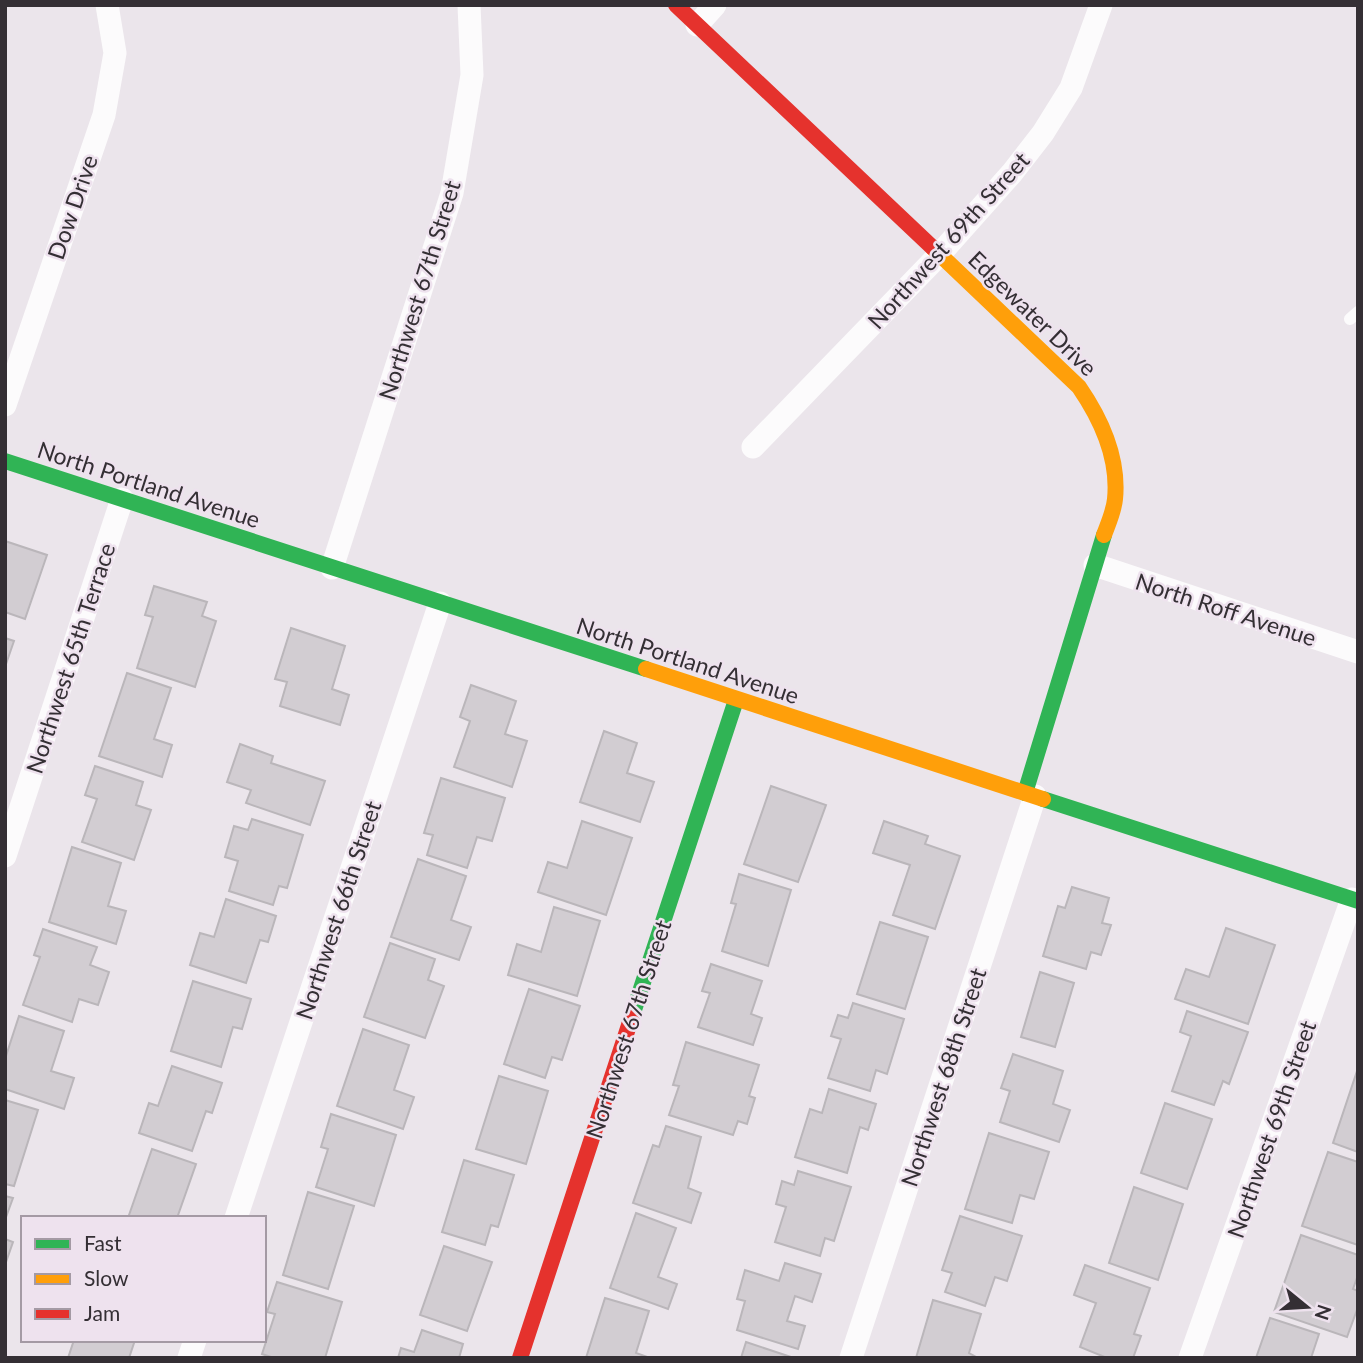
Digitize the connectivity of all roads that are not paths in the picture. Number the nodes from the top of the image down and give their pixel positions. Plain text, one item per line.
1 (107, 5) edge
2 (469, 5) edge
3 (676, 5) edge
4 (715, 5) edge
5 (1101, 5) edge
6 (697, 25) junction
7 (939, 255) junction
8 (5, 405) edge
9 (753, 447) dead end
10 (5, 461) edge
11 (122, 499) junction
12 (1095, 565) junction
13 (332, 568) junction
14 (440, 603) junction
15 (1358, 652) edge
16 (736, 700) junction
17 (1030, 794) junction
18 (5, 856) edge
19 (1355, 900) edge
20 (237, 1216) edge
21 (520, 1358) edge
22 (851, 1358) edge
23 (1190, 1358) edge

1 - 8 street, Dow Drive
2 - 13 street, Northwest 67th Street
3 - 6 street, Edgewater Drive
4 - 6 street
5 - 7 street, Northwest 69th Street
6 - 7 street, Edgewater Drive
7 - 9 street, Northwest 69th Street
7 - 12 street, Edgewater Drive
10 - 11 street, North Portland Avenue
11 - 13 street, North Portland Avenue
11 - 18 street, Northwest 65th Terrace
12 - 15 street, North Roff Avenue
12 - 17 street, Edgewater Drive
13 - 14 street, North Portland Avenue
14 - 16 street, North Portland Avenue
14 - 20 street, Northwest 66th Street
16 - 17 street, North Portland Avenue
16 - 21 street, Northwest 67th Street
17 - 19 street, North Portland Avenue
17 - 22 street, Northwest 68th Street
19 - 23 street, Northwest 69th Street

